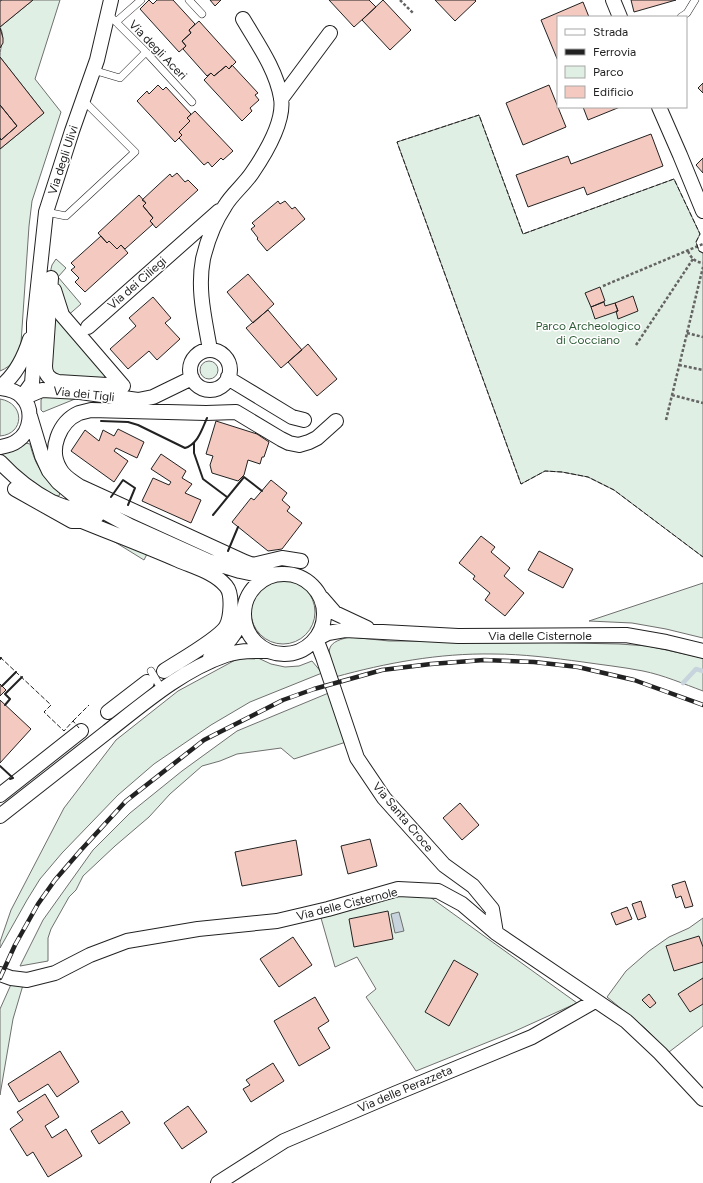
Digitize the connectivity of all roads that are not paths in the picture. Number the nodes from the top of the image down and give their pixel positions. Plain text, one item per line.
1 (111, 0) edge
2 (141, 0) edge
3 (189, 0) edge
4 (613, 0) edge
5 (695, 0) edge
6 (202, 14) dead end
7 (620, 16) edge
8 (683, 16) edge
9 (112, 18) junction
10 (243, 19) dead end
11 (330, 33) dead end
12 (146, 52) junction
13 (93, 70) junction
14 (83, 100) junction
15 (281, 100) junction
16 (192, 102) dead end
17 (659, 108) edge
18 (225, 206) junction
19 (703, 211) edge
20 (46, 212) junction
21 (51, 278) joint
22 (34, 323) junction
23 (88, 327) dead end
24 (210, 350) junction
25 (228, 377) junction
26 (192, 378) junction
27 (0, 387) edge
28 (22, 397) junction
29 (123, 399) junction
30 (30, 416) junction
31 (304, 420) dead end
32 (336, 421) dead end
33 (0, 447) edge
34 (42, 456) junction
35 (0, 462) edge
36 (15, 489) dead end
37 (130, 526) junction
38 (208, 560) junction
39 (301, 561) dead end
40 (282, 574) junction
41 (311, 589) junction
42 (244, 611) junction
43 (375, 631) junction
44 (316, 639) junction
45 (268, 651) junction
46 (703, 651) edge
47 (202, 665) junction
48 (154, 675) junction
49 (162, 690) junction
50 (108, 712) dead end
51 (81, 731) dead end
52 (0, 795) edge
53 (0, 816) edge
54 (496, 934) junction
55 (0, 974) edge
56 (595, 1001) junction
57 (703, 1099) edge
58 (218, 1183) edge

1 - 9 street, Via degli Ulivi
2 - 9 lane
3 - 6 lane
4 - 7 street
5 - 8 lane
9 - 12 lane, Via degli Aceri
9 - 13 street, Via degli Ulivi
10 - 15 street
11 - 15 street
12 - 13 lane
12 - 16 lane, Via degli Aceri
13 - 14 street, Via degli Ulivi
14 - 20 street, Via degli Ulivi
14 - 20 lane
15 - 18 street
17 - 19 street
18 - 23 street, Via dei Ciliegi
18 - 24 street
20 - 22 street, Via degli Ulivi
21 - 21 street
22 - 27 street, Via degli Ulivi
22 - 28 street, Via degli Ulivi
24 - 25 street
24 - 26 street
25 - 26 street
25 - 31 street
26 - 29 street, Via dei Tigli
27 - 28 street
28 - 29 street, Via dei Tigli
28 - 30 street
29 - 34 street, Via dei Tigli
30 - 33 street
30 - 34 street
32 - 39 street
34 - 37 street
35 - 37 street
36 - 48 street
37 - 38 street
38 - 40 street
38 - 42 street
40 - 41 street
40 - 42 street
41 - 41 street
41 - 43 street, Via delle Cisternole
41 - 44 street
42 - 45 street
42 - 47 street
43 - 44 street, Via delle Cisternole
43 - 46 street, Via delle Cisternole
44 - 45 street, Via delle Cisternole
44 - 54 street, Via Santa Croce
45 - 47 street
47 - 49 street
48 - 49 lane
48 - 50 street
49 - 53 street
51 - 52 street
54 - 55 street, Via delle Cisternole
54 - 56 street, Via delle Cisternole
56 - 57 street, Via delle Cisternole
56 - 58 street, Via delle Perazzeta

